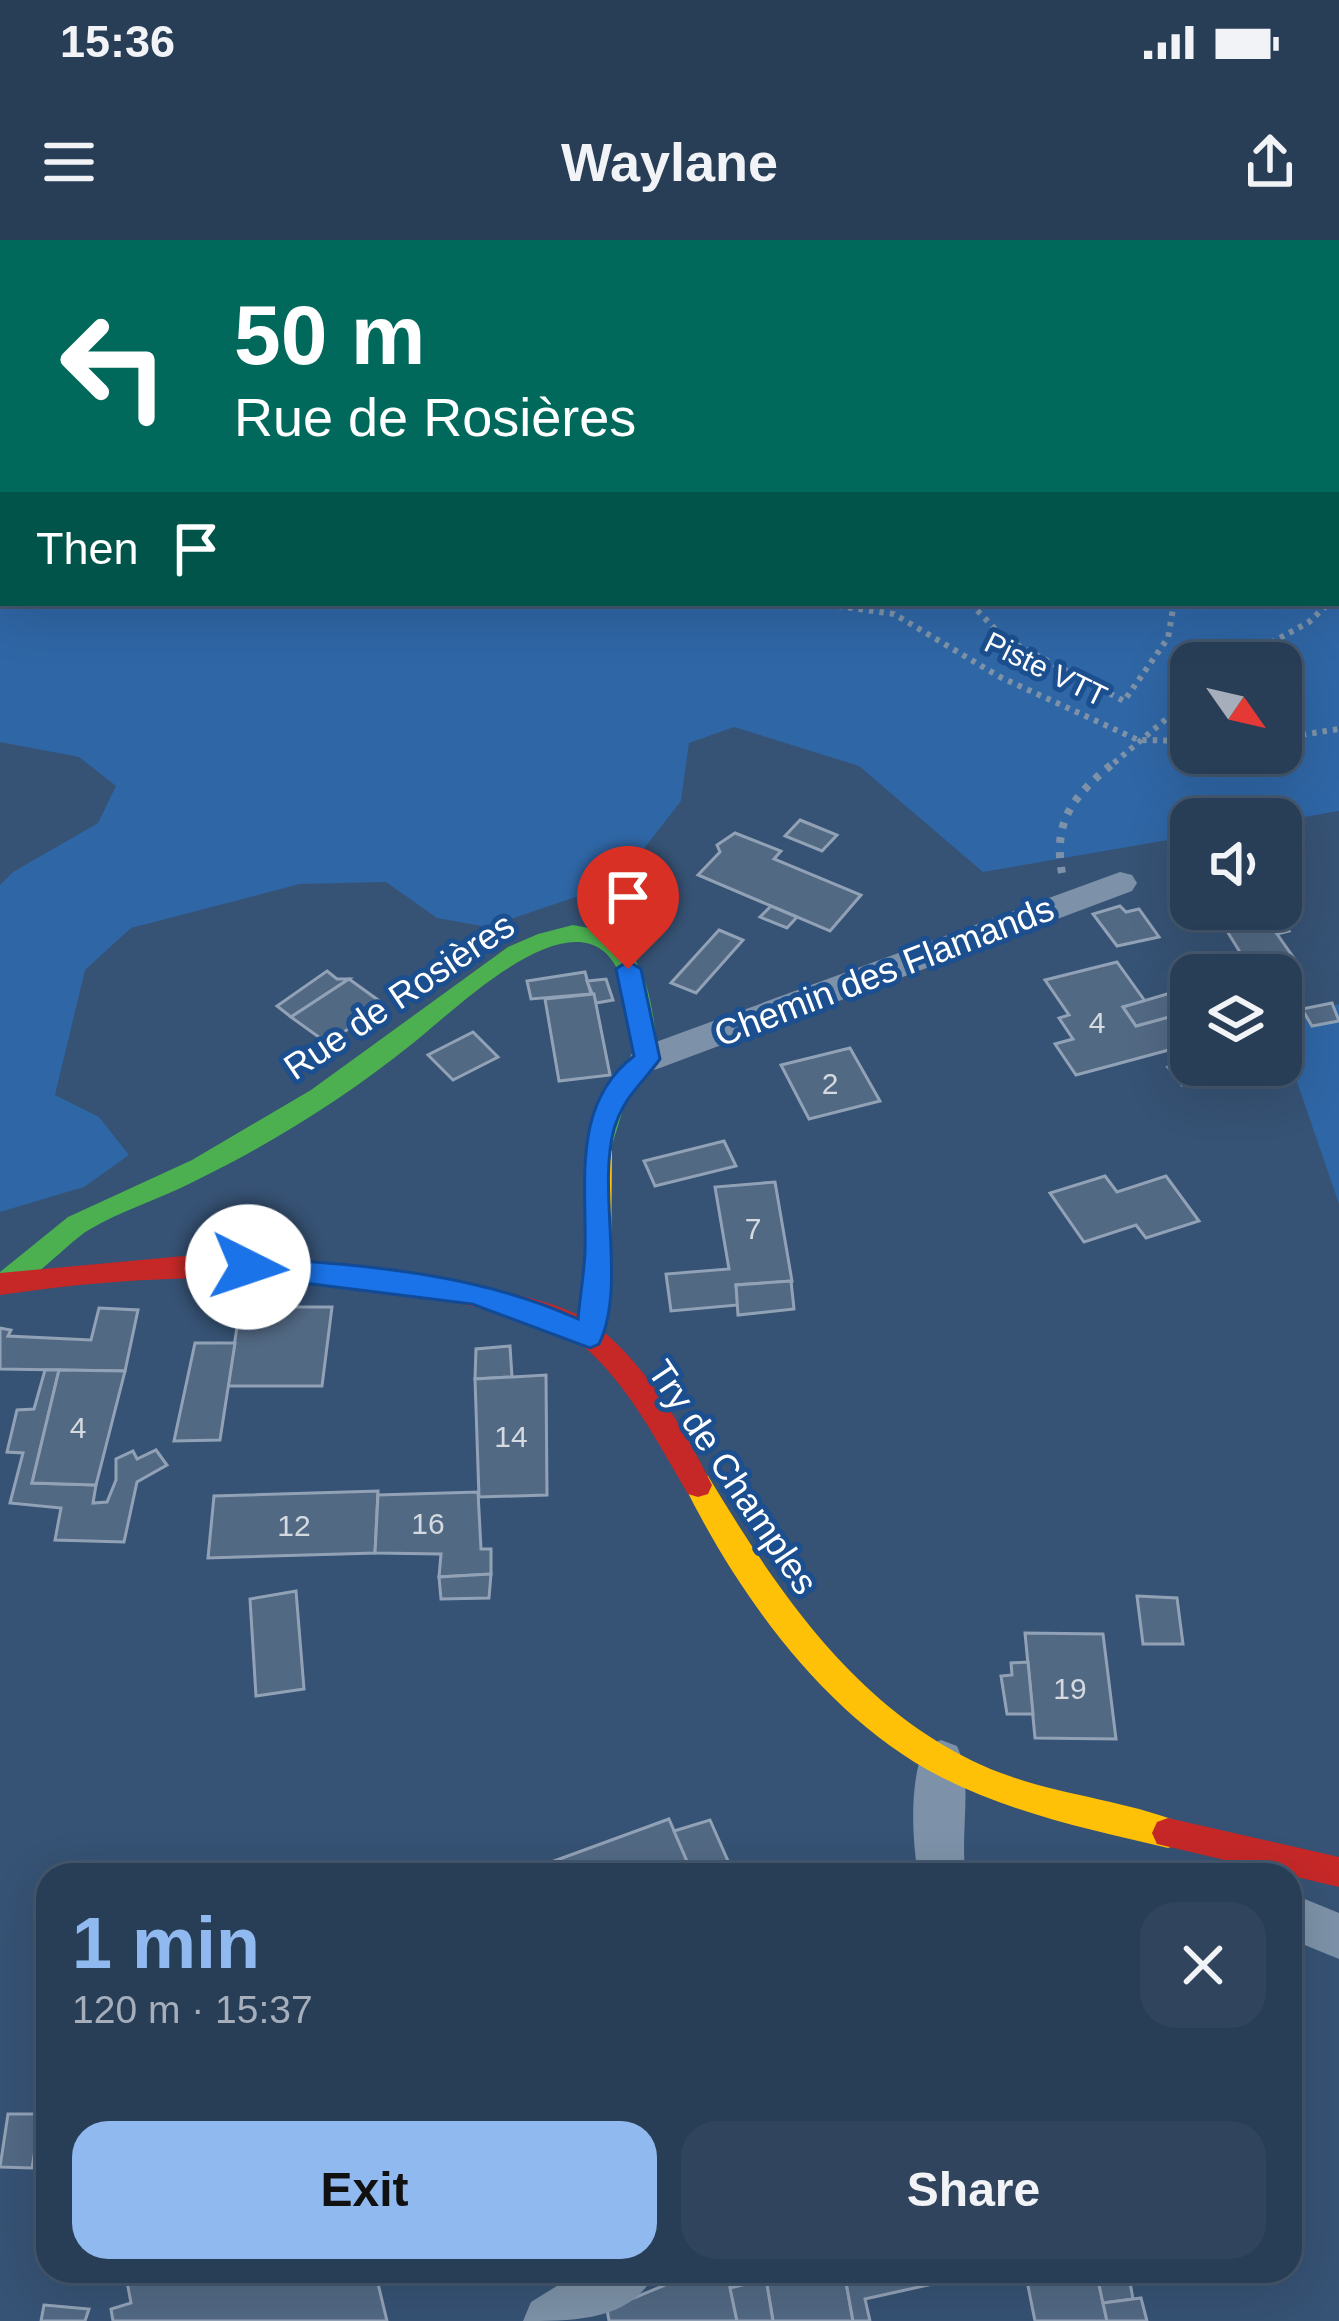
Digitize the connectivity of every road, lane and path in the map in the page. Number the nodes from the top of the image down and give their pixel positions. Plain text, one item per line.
1 (838, 606) edge
2 (973, 606) edge
3 (1173, 606) edge
4 (1326, 606) edge
5 (1272, 642) edge
6 (1170, 715) edge
7 (1339, 729) edge
8 (1302, 735) edge
9 (1138, 740) junction
10 (1170, 741) edge
11 (1120, 883) dead end
12 (1067, 903) junction
13 (647, 1059) junction
14 (3, 1284) edge
15 (590, 1336) junction
16 (941, 1761) junction
17 (1232, 1860) edge
18 (940, 1863) edge
19 (1302, 1868) edge
20 (1339, 1872) edge
21 (1302, 1921) edge
22 (1339, 1936) edge
23 (611, 2283) edge
24 (550, 2321) edge

1 - 9 path, Piste VTT
2 - 3 path, Piste VTT
4 - 5 path
6 - 9 path, Piste VTT
7 - 8 path
9 - 10 path, Piste VTT
9 - 12 path, Piste VTT
11 - 12 street, Chemin des Flamands
12 - 13 street, Chemin des Flamands
13 - 14 main road, Rue de Rosières
13 - 15 main road
14 - 15 main road, Try de Champles
15 - 16 main road, Try de Champles
16 - 17 main road, Try de Champles
16 - 18 street
19 - 20 main road, Try de Champles
21 - 22 street
23 - 24 street

